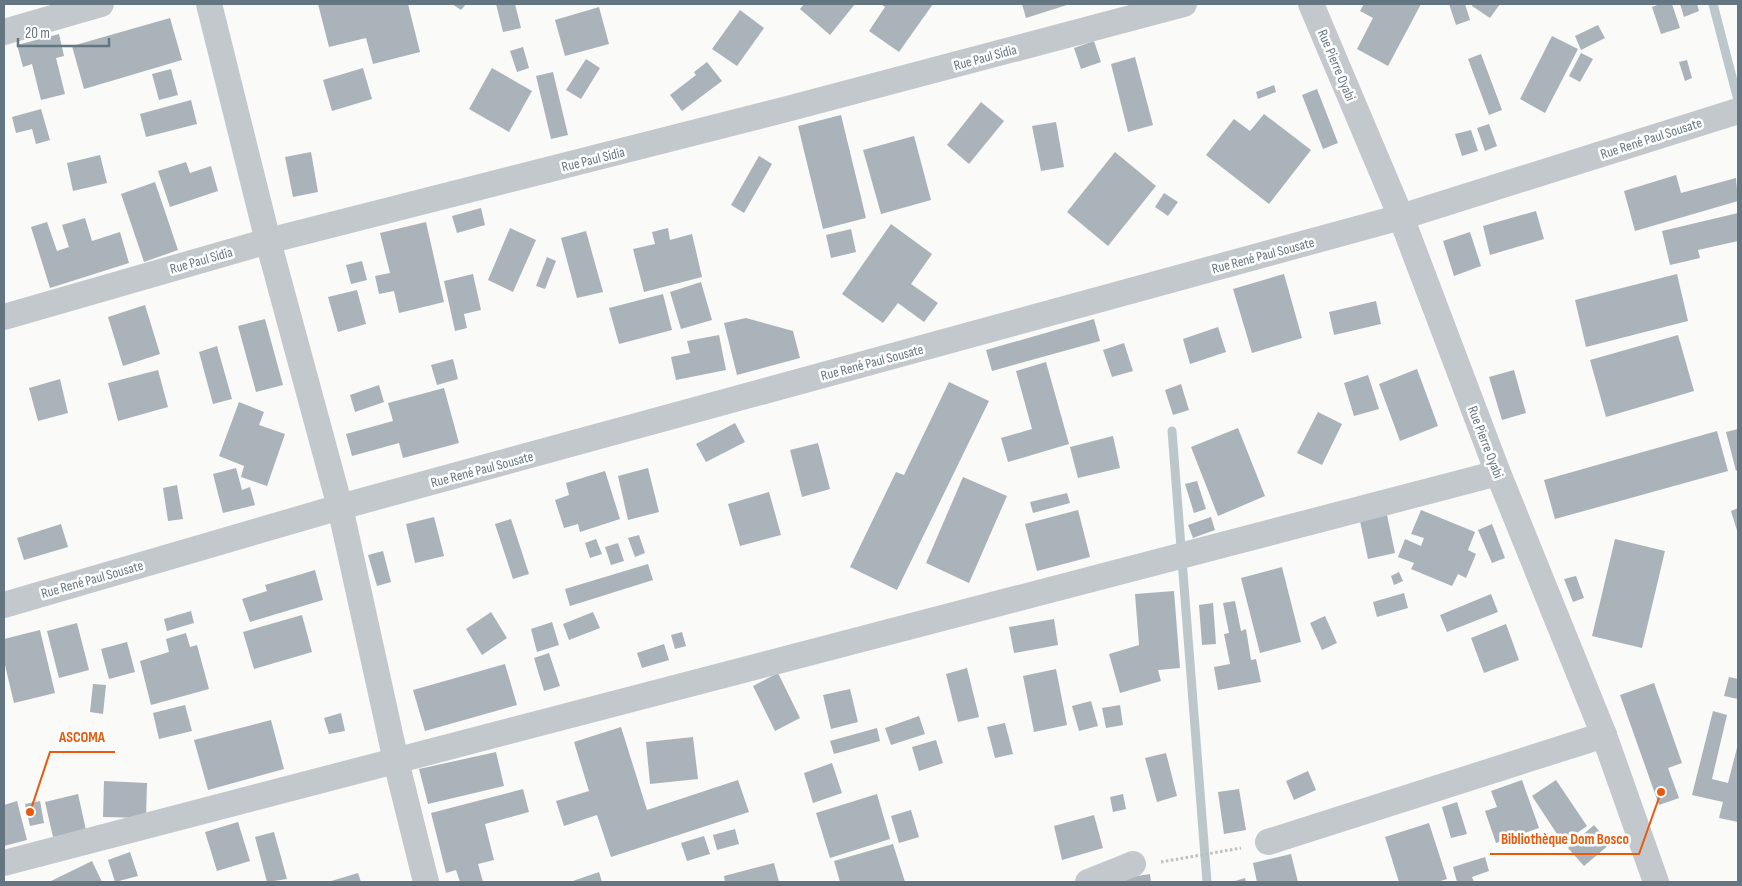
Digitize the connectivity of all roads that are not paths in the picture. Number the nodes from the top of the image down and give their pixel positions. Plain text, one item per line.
1 (101, 4) edge
2 (209, 4) edge
3 (1184, 4) edge
4 (1311, 4) edge
5 (4, 32) edge
6 (1735, 112) edge
7 (1401, 217) junction
8 (268, 241) junction
9 (4, 317) edge
10 (1498, 473) junction
11 (340, 507) junction
12 (4, 605) edge
13 (1604, 735) junction
14 (396, 761) junction
15 (1268, 842) dead end
16 (4, 863) edge
17 (1133, 864) dead end
18 (426, 882) edge
19 (1088, 882) edge
20 (1656, 882) edge

1 - 5 street
2 - 8 street
3 - 8 street, Rue Paul Sidia
4 - 7 street, Rue Pierre Oyabi
6 - 7 street, Rue René Paul Sousate
7 - 10 street, Rue Pierre Oyabi
7 - 11 street, Rue René Paul Sousate
8 - 9 street, Rue Paul Sidia
8 - 11 street
10 - 13 street, Rue Pierre Oyabi
10 - 14 street
11 - 12 street, Rue René Paul Sousate
11 - 14 street
13 - 15 street
13 - 20 street, Rue Pierre Oyabi
14 - 16 street
14 - 18 street
17 - 19 street

